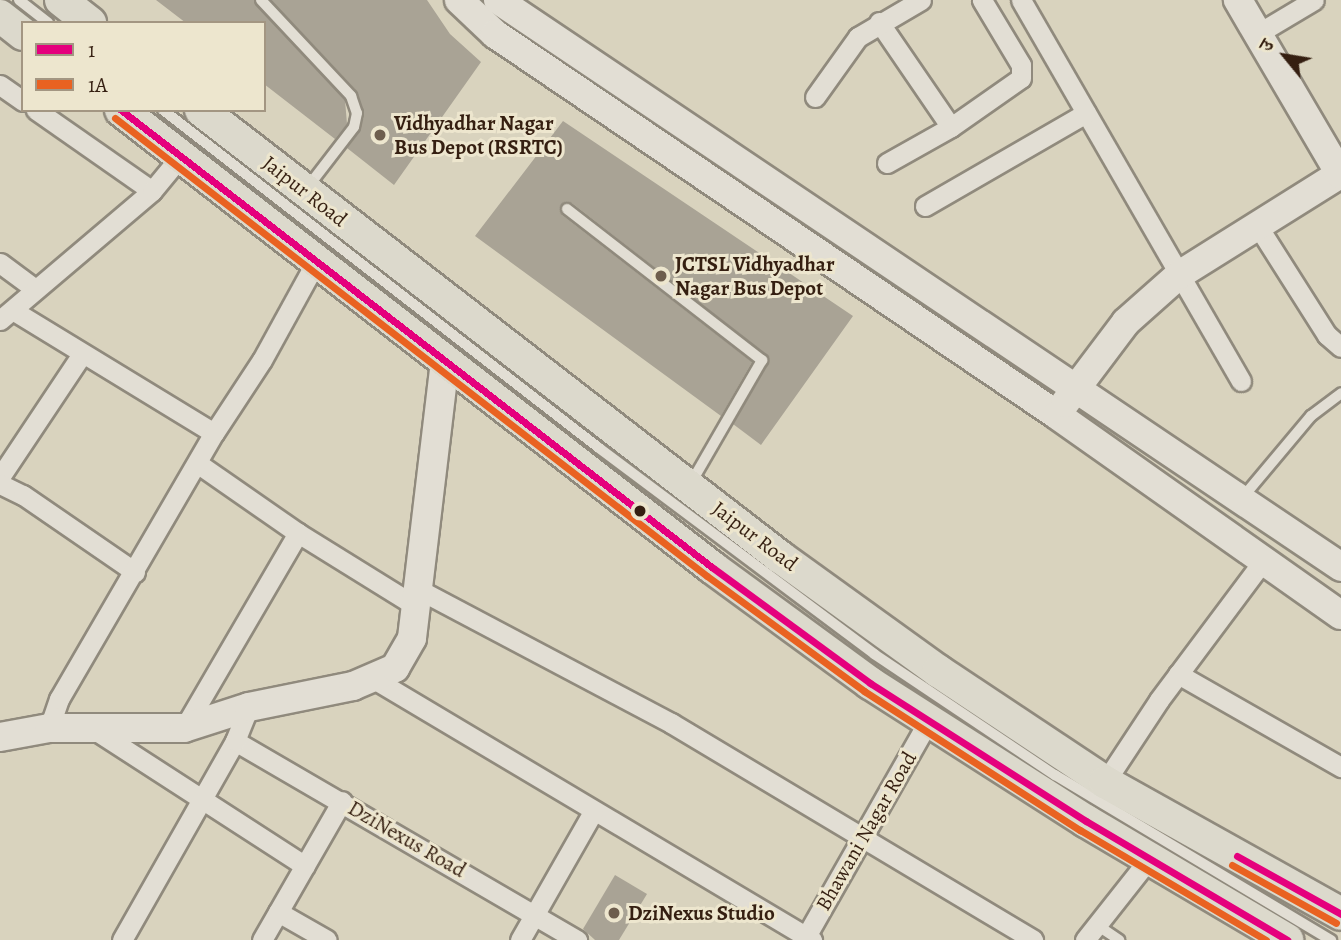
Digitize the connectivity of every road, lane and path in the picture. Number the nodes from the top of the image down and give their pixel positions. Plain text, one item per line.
1 (19, 0) edge
2 (61, 0) edge
3 (261, 0) edge
4 (459, 0) edge
5 (498, 0) edge
6 (921, 0) edge
7 (982, 0) edge
8 (1021, 0) edge
9 (1238, 0) edge
10 (1314, 0) edge
11 (0, 16) edge
12 (45, 21) edge
13 (87, 21) edge
14 (879, 22) junction
15 (21, 32) edge
16 (1257, 34) junction
17 (0, 85) edge
18 (815, 97) dead end
19 (21, 100) edge
20 (39, 112) edge
21 (124, 112) edge
22 (166, 112) edge
23 (204, 112) edge
24 (1087, 113) junction
25 (951, 127) junction
26 (180, 157) junction
27 (887, 163) dead end
28 (1340, 174) edge
29 (152, 191) junction
30 (305, 191) junction
31 (925, 206) dead end
32 (567, 209) dead end
33 (1259, 228) junction
34 (317, 260) junction
35 (0, 263) edge
36 (1180, 275) junction
37 (35, 289) junction
38 (7, 316) edge
39 (1341, 347) edge
40 (82, 354) junction
41 (445, 360) junction
42 (1241, 381) dead end
43 (1074, 388) junction
44 (1341, 393) edge
45 (1057, 415) junction
46 (214, 433) junction
47 (200, 465) junction
48 (0, 477) edge
49 (0, 484) edge
50 (689, 486) junction
51 (1241, 500) junction
52 (298, 533) junction
53 (1263, 561) junction
54 (1341, 567) edge
55 (135, 572) junction
56 (415, 596) junction
57 (1341, 615) edge
58 (1178, 674) junction
59 (374, 679) junction
60 (249, 707) junction
61 (928, 722) junction
62 (49, 728) junction
63 (184, 728) junction
64 (96, 730) junction
65 (0, 737) edge
66 (235, 741) junction
67 (1341, 767) edge
68 (1105, 782) junction
69 (342, 801) junction
70 (201, 802) junction
71 (593, 812) junction
72 (862, 838) junction
73 (1149, 859) junction
74 (305, 866) junction
75 (278, 912) junction
76 (535, 914) junction
77 (1341, 914) edge
78 (1091, 933) edge
79 (807, 939) edge
80 (122, 940) edge
81 (262, 940) edge
82 (327, 940) edge
83 (520, 940) edge
84 (577, 940) edge
85 (1033, 940) edge
86 (1119, 940) edge
87 (1287, 940) edge
88 (1331, 940) edge

1 - 12 lane
2 - 13 main road
3 - 30 lane
4 - 45 street
5 - 43 street
6 - 14 street
7 - 25 street
8 - 24 street
9 - 16 street
10 - 16 street
11 - 15 main road
14 - 18 street
14 - 25 street
16 - 28 street
17 - 19 street
20 - 29 street
21 - 26 main road
22 - 88 lane
23 - 30 main road, Jaipur Road
24 - 31 street
24 - 36 street
25 - 27 street
26 - 29 street
26 - 34 main road
28 - 33 street
29 - 37 street
30 - 50 main road, Jaipur Road
32 - 50 lane
33 - 36 street
33 - 39 street
34 - 41 main road
34 - 46 street
35 - 37 street
36 - 42 street
36 - 43 street
37 - 38 street
38 - 40 street
40 - 46 street
40 - 48 street
41 - 56 street
41 - 61 main road
43 - 45 street
43 - 51 street
44 - 51 lane
45 - 53 street
46 - 47 street
47 - 52 street
47 - 55 street
49 - 55 street
50 - 68 main road, Jaipur Road
51 - 54 street
52 - 56 street
52 - 63 street
53 - 57 street
53 - 58 street
55 - 62 street
56 - 59 street
56 - 72 street
58 - 67 street
58 - 68 street
59 - 60 street
59 - 71 street
60 - 63 street
60 - 66 street
61 - 72 street, Bhawani Nagar Road
61 - 73 main road
62 - 64 street
62 - 65 street
63 - 64 street
64 - 70 street
66 - 69 street, DziNexus Road
66 - 70 street
68 - 77 main road, Jaipur Road
69 - 74 street
69 - 76 street, DziNexus Road
70 - 74 street
70 - 80 street
71 - 76 street
71 - 79 street
72 - 79 street, Bhawani Nagar Road
72 - 85 street
73 - 78 street
73 - 87 main road
74 - 75 street
75 - 81 street
75 - 82 street
76 - 83 street
76 - 84 street, DziNexus Road
78 - 86 lane

